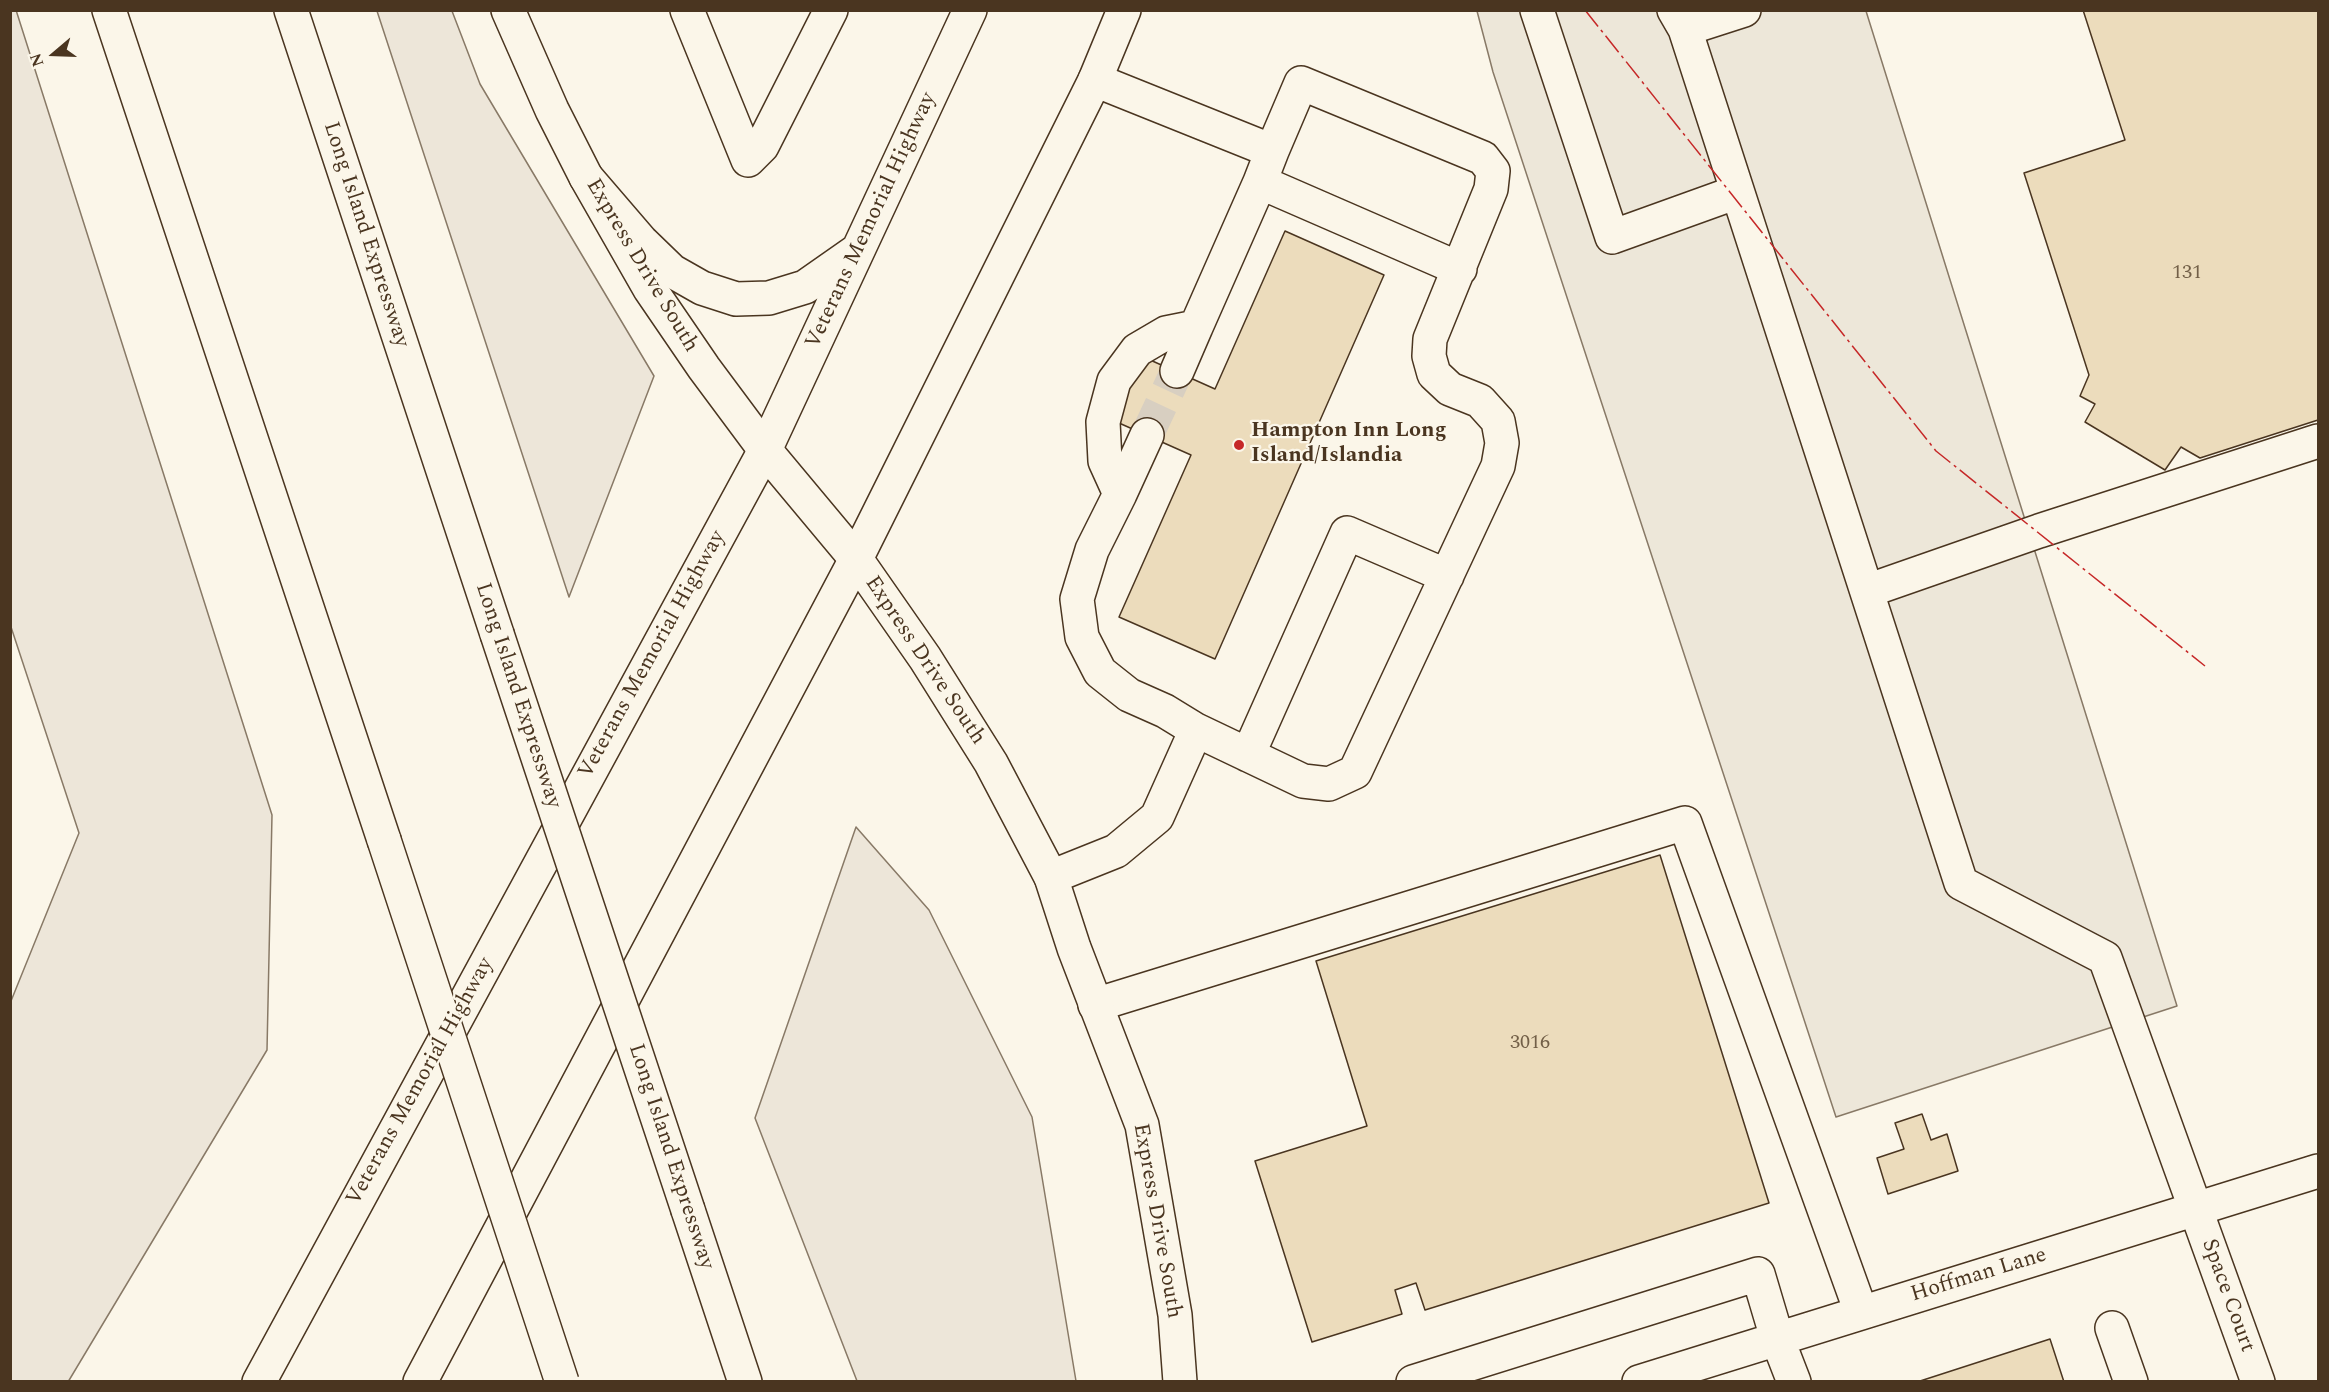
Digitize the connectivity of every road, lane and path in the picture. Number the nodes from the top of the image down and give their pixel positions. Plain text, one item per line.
1 (109, 10) edge
2 (291, 10) edge
3 (508, 10) edge
4 (687, 10) edge
5 (831, 10) edge
6 (970, 10) edge
7 (1124, 10) edge
8 (1537, 10) edge
9 (1744, 10) edge
10 (1679, 20) edge
11 (1095, 80) junction
12 (1272, 151) junction
13 (586, 177) junction
14 (1260, 182) junction
15 (1737, 192) junction
16 (858, 249) junction
17 (1460, 269) junction
18 (1196, 327) junction
19 (1177, 371) tunnel mouth
20 (1147, 435) tunnel mouth
21 (2319, 441) edge
22 (765, 450) junction
23 (1120, 494) junction
24 (856, 559) junction
25 (1447, 576) junction
26 (1866, 591) junction
27 (1196, 730) junction
28 (1248, 755) junction
29 (1051, 877) junction
30 (1095, 1005) junction
31 (2319, 1171) edge
32 (2196, 1210) junction
33 (1861, 1312) junction
34 (2112, 1328) dead end
35 (1777, 1338) junction
36 (259, 1382) edge
37 (420, 1382) edge
38 (562, 1382) edge
39 (745, 1382) edge
40 (1180, 1382) edge
41 (1413, 1382) edge
42 (1639, 1382) edge
43 (1794, 1382) edge
44 (2131, 1382) edge
45 (2258, 1382) edge

1 - 38 main road, bridge
2 - 39 main road, Long Island Expressway, bridge
3 - 13 main road, Express Drive South
4 - 5 main road
6 - 16 main road, Veterans Memorial Highway
7 - 11 main road
8 - 15 main road
9 - 10 main road
10 - 15 main road, Space Court
11 - 12 main road
11 - 24 main road
12 - 14 main road
12 - 17 main road
13 - 16 main road
13 - 22 main road, Express Drive South
14 - 17 main road
14 - 18 main road
15 - 26 main road, Space Court
16 - 22 main road, Veterans Memorial Highway
17 - 25 main road
18 - 19 main road
18 - 23 main road
20 - 23 main road
21 - 26 main road
22 - 24 main road, Express Drive South
22 - 36 main road, Veterans Memorial Highway
23 - 27 main road
24 - 29 main road, Express Drive South
24 - 37 main road
25 - 28 main road
25 - 28 main road
26 - 32 main road, Space Court
27 - 28 main road
27 - 29 main road
29 - 30 main road, Express Drive South
30 - 33 main road
30 - 40 main road, Express Drive South
31 - 32 main road, Hoffman Lane
32 - 33 main road, Hoffman Lane
32 - 45 main road, Space Court
33 - 35 main road, Hoffman Lane
34 - 44 main road
35 - 41 main road
35 - 42 main road, Hoffman Lane
35 - 43 main road

